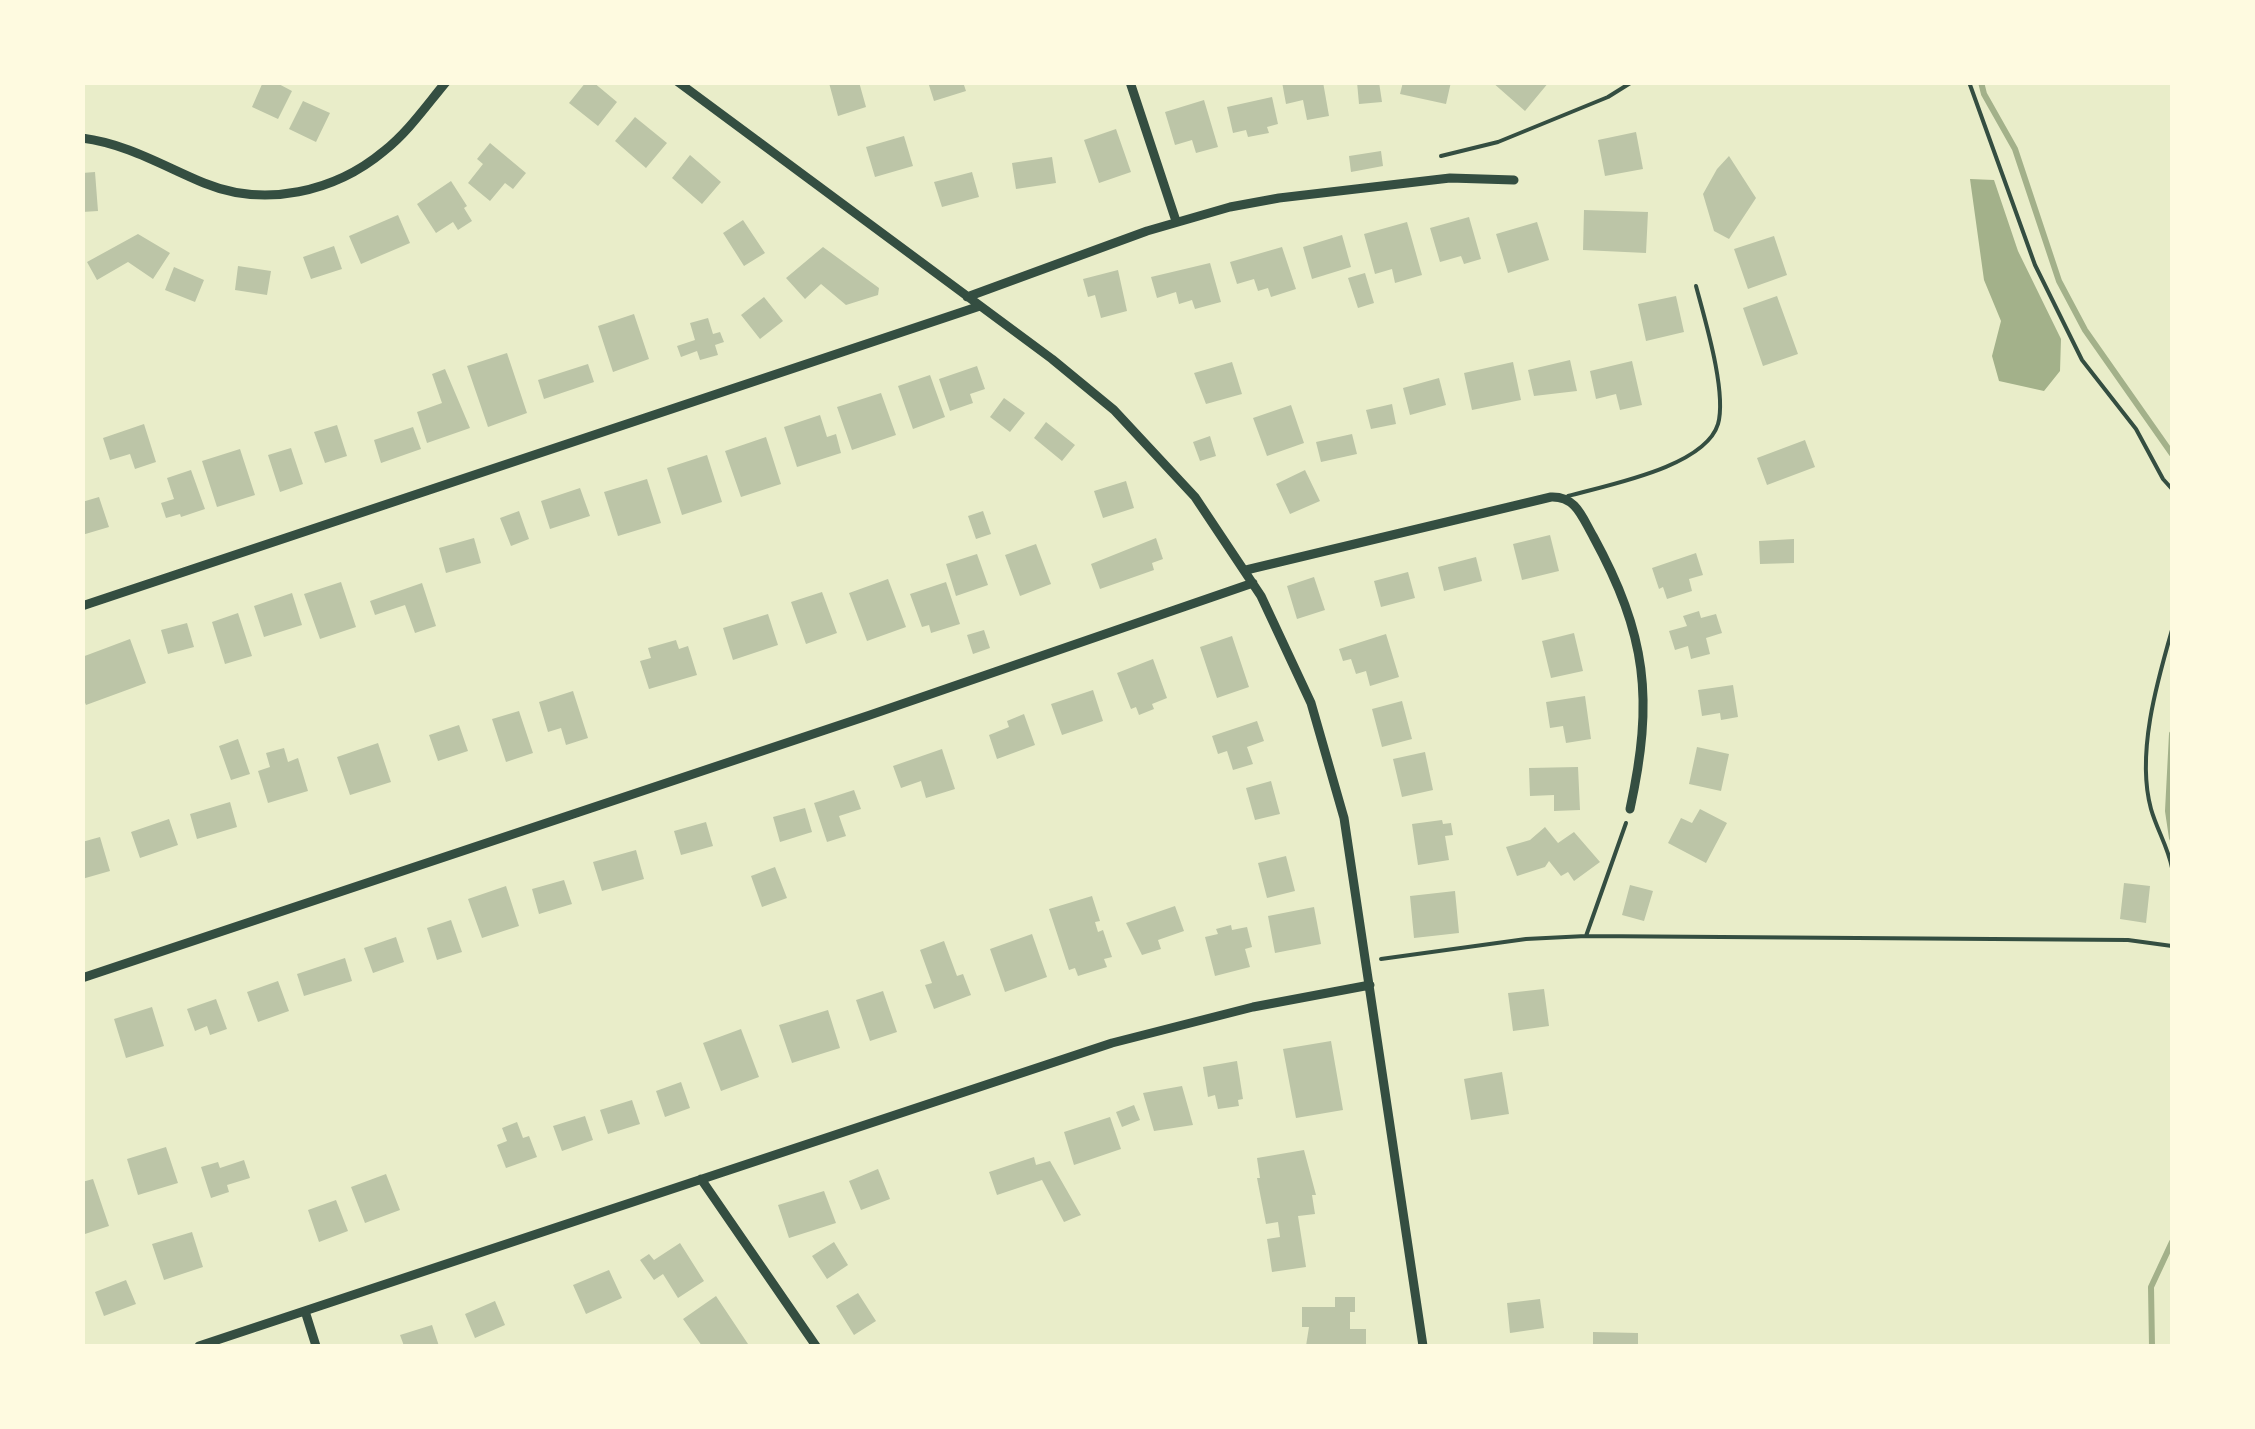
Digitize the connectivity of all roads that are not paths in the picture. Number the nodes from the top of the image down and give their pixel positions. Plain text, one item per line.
1 (446, 82) edge
2 (678, 82) edge
3 (1130, 82) edge
4 (82, 138) edge
5 (1514, 180) dead end
6 (1176, 221) junction
7 (1696, 286) dead end
8 (968, 297) junction
9 (980, 306) junction
10 (1564, 498) junction
11 (1246, 570) junction
12 (1254, 583) junction
13 (82, 606) edge
14 (1630, 809) road end
15 (82, 978) edge
16 (1370, 985) junction
17 (702, 1178) junction
18 (304, 1311) junction
19 (199, 1346) edge
20 (316, 1346) edge
21 (816, 1346) edge
22 (1423, 1346) edge

1 - 4 street
2 - 8 street
3 - 6 street
5 - 6 street
6 - 8 street
7 - 10 lane
8 - 9 street
9 - 11 street
9 - 13 street
10 - 11 street
10 - 14 street
11 - 12 street
12 - 15 street
12 - 16 street
16 - 17 street
16 - 22 street
17 - 18 street
17 - 21 street
18 - 19 street
18 - 20 street

